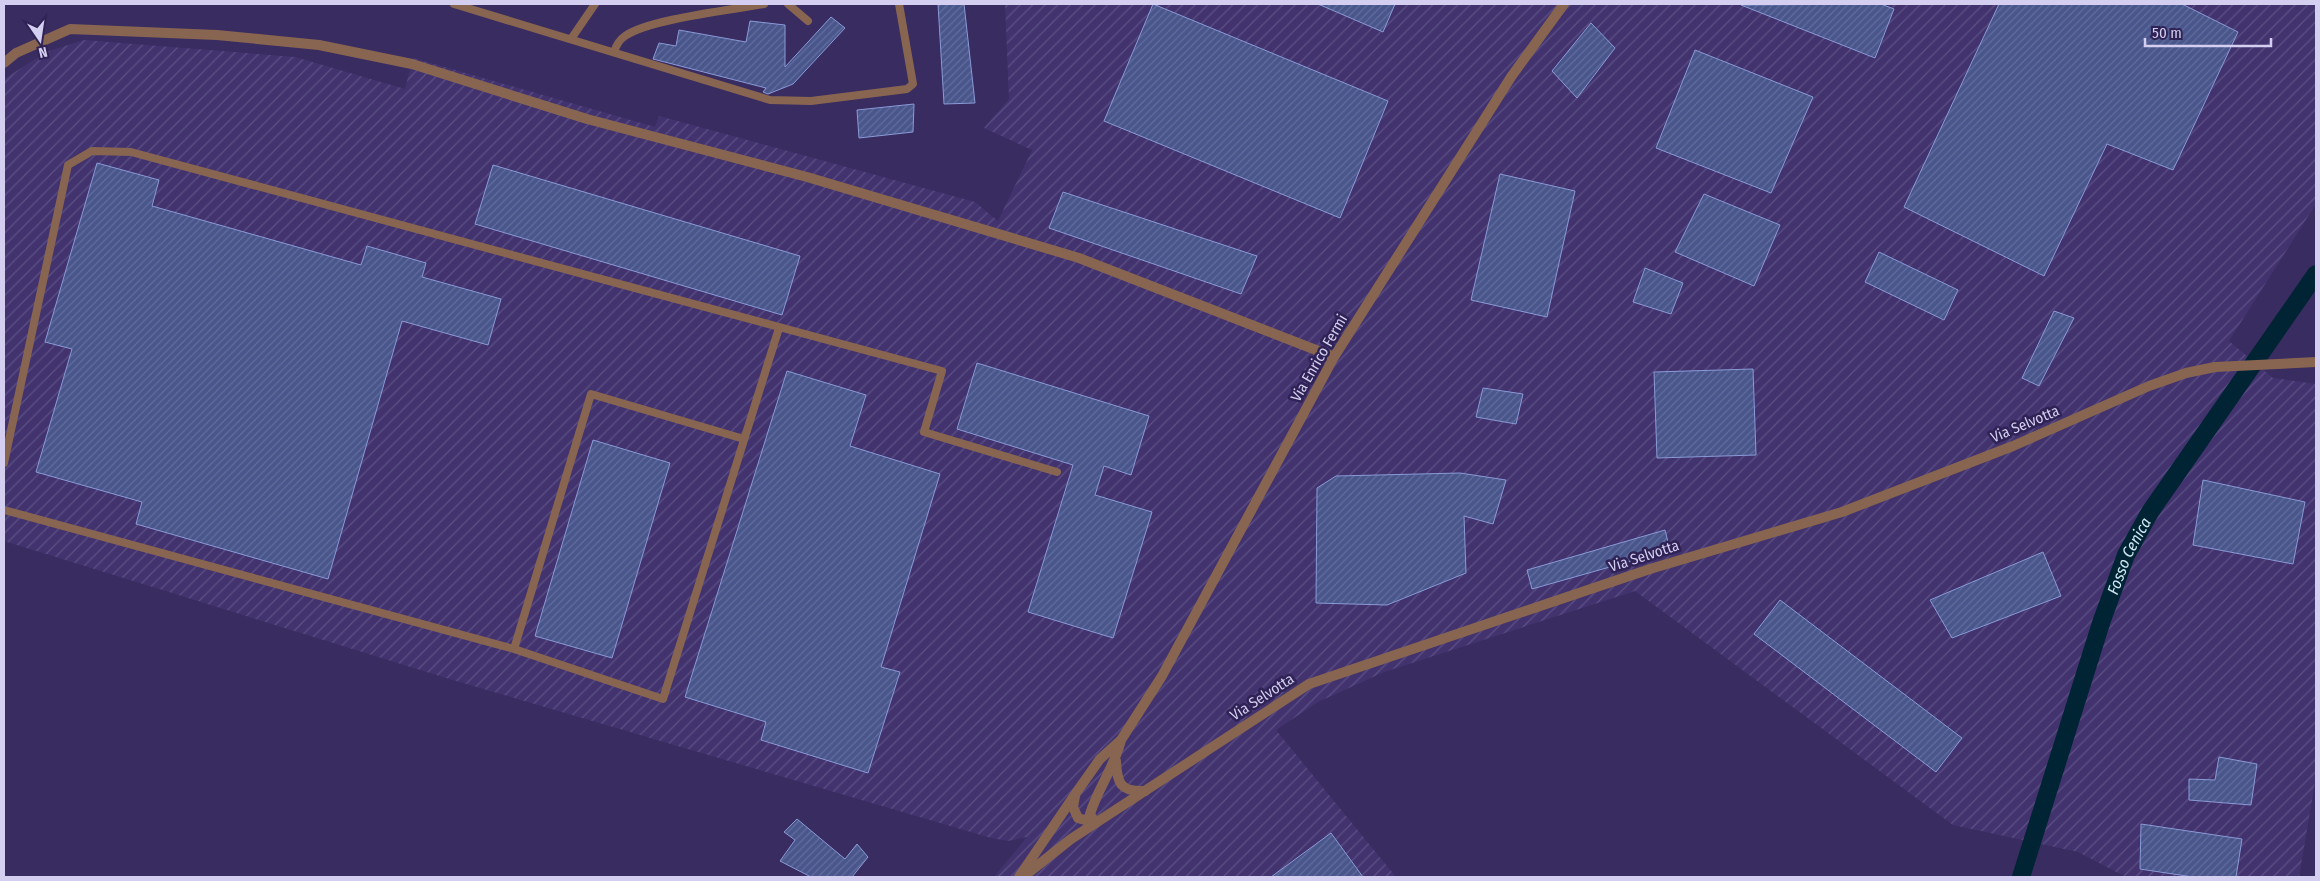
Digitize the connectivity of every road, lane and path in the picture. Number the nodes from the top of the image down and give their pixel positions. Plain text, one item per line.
1 (454, 4) edge
2 (595, 4) edge
3 (764, 4) edge
4 (788, 4) edge
5 (899, 4) edge
6 (1564, 4) edge
7 (808, 21) dead end
8 (571, 39) junction
9 (614, 52) junction
10 (4, 63) edge
11 (779, 328) junction
12 (1334, 357) junction
13 (2316, 362) edge
14 (744, 439) junction
15 (4, 463) edge
16 (1057, 472) dead end
17 (4, 510) edge
18 (514, 649) junction
19 (1121, 740) junction
20 (1116, 761) junction
21 (1145, 791) junction
22 (1076, 793) junction
23 (1095, 824) junction
24 (1021, 877) edge

1 - 8 lane
2 - 8 lane
3 - 9 lane
4 - 7 lane
5 - 9 lane
6 - 12 street, Via Enrico Fermi
8 - 9 lane
10 - 12 street
11 - 14 lane
11 - 15 lane
11 - 16 lane
12 - 19 street, Via Enrico Fermi
13 - 21 street, Via Selvotta
14 - 18 lane
14 - 18 lane
17 - 18 lane
19 - 20 street, Via Enrico Fermi
19 - 22 street, Via Enrico Fermi
20 - 21 street, Via Enrico Fermi
20 - 23 street, Via Enrico Fermi
21 - 23 street, Via Selvotta
22 - 23 street
22 - 24 street, Via Enrico Fermi
23 - 24 street, Via Selvotta

